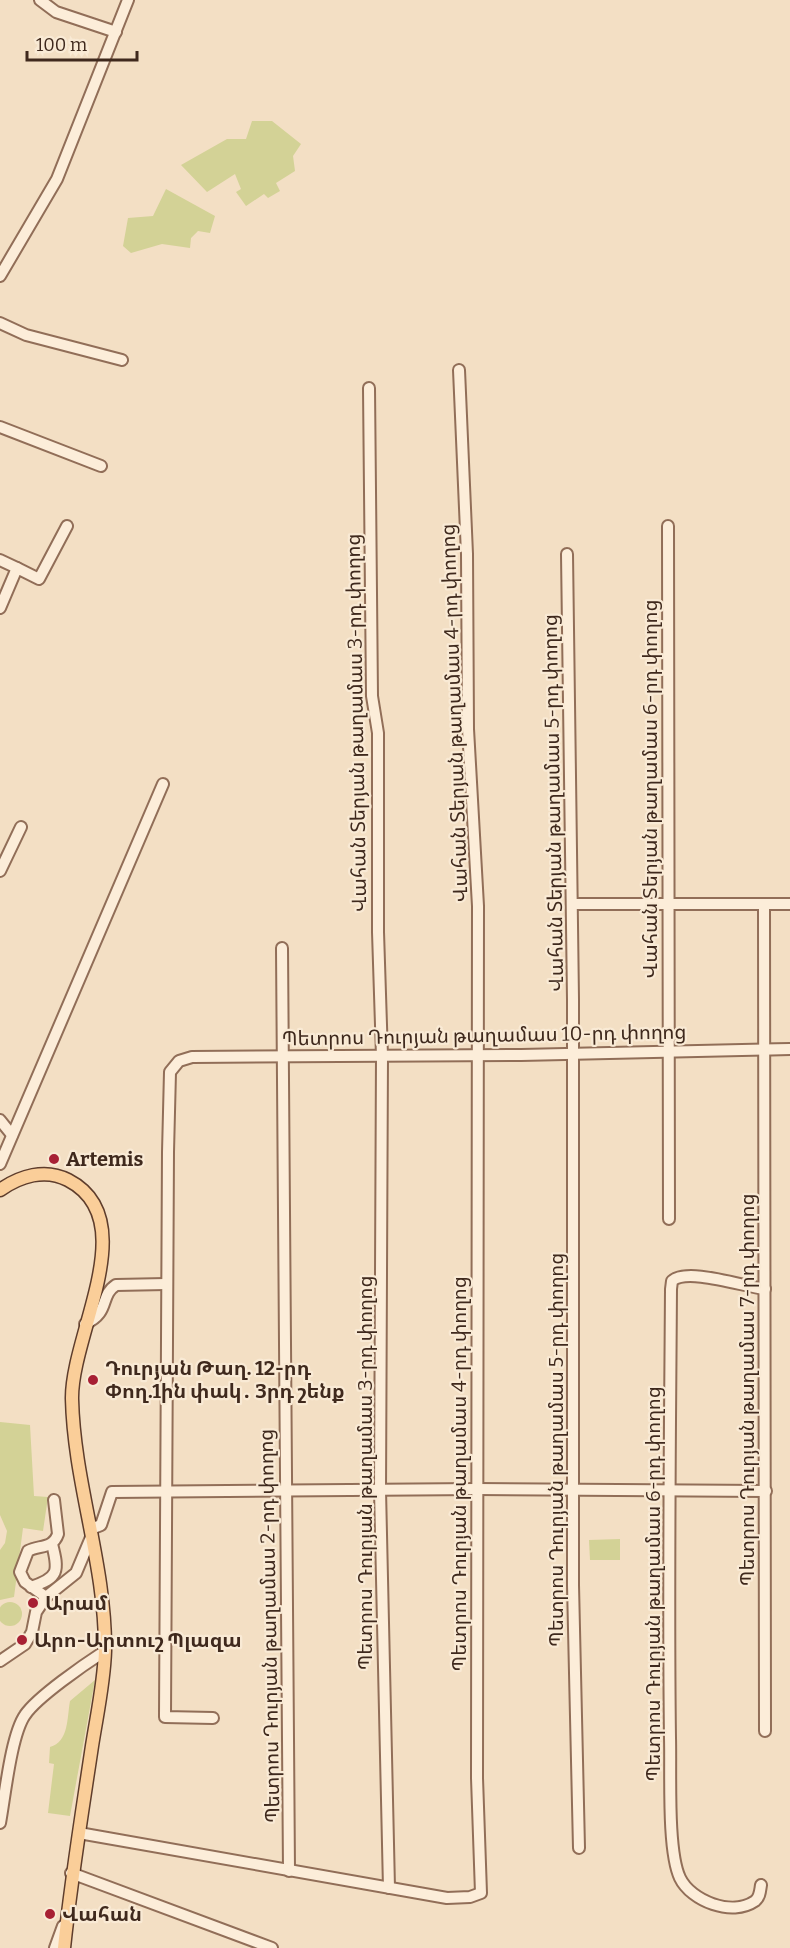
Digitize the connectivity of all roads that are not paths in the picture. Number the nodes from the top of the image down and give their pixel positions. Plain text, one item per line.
1 (40, 0) edge
2 (128, 0) edge
3 (116, 32) junction
4 (0, 276) edge
5 (0, 322) edge
6 (122, 360) dead end
7 (459, 369) dead end
8 (369, 388) dead end
9 (0, 427) edge
10 (101, 466) dead end
11 (68, 526) dead end
12 (668, 526) dead end
13 (567, 554) dead end
14 (0, 560) edge
15 (16, 568) junction
16 (0, 608) edge
17 (163, 784) dead end
18 (21, 827) dead end
19 (0, 871) edge
20 (572, 904) junction
21 (669, 904) junction
22 (790, 904) edge
23 (764, 905) junction
24 (282, 948) dead end
25 (765, 1049) junction
26 (790, 1049) edge
27 (670, 1052) junction
28 (572, 1053) junction
29 (476, 1055) junction
30 (284, 1056) junction
31 (382, 1056) junction
32 (0, 1120) edge
33 (12, 1135) junction
34 (0, 1164) edge
35 (0, 1190) edge
36 (669, 1219) dead end
37 (166, 1284) junction
38 (765, 1289) junction
39 (85, 1324) junction
40 (477, 1489) junction
41 (380, 1490) junction
42 (573, 1490) junction
43 (285, 1491) junction
44 (669, 1491) junction
45 (766, 1491) junction
46 (168, 1493) junction
47 (54, 1500) dead end
48 (92, 1532) junction
49 (52, 1544) junction
50 (31, 1587) junction
51 (46, 1598) junction
52 (105, 1651) junction
53 (0, 1661) edge
54 (213, 1718) dead end
55 (765, 1731) dead end
56 (0, 1823) edge
57 (79, 1833) junction
58 (579, 1848) dead end
59 (289, 1872) junction
60 (71, 1873) junction
61 (761, 1885) dead end
62 (389, 1888) junction
63 (67, 1915) junction
64 (260, 1946) edge
65 (55, 1948) edge
66 (64, 1948) edge
67 (272, 1948) edge

1 - 3 street
2 - 3 street
3 - 4 street
5 - 6 street
7 - 29 street, Վահան Տերյան թաղամաս 4-րդ փողոց
8 - 31 street, Վահան Տերյան թաղամաս 3-րդ փողոց
9 - 10 street
11 - 15 street
12 - 21 street, Վահան Տերյան թաղամաս 6-րդ փողոց
13 - 20 street, Վահան Տերյան թաղամաս 5-րդ փողոց
14 - 15 street
15 - 16 street
17 - 33 street
18 - 19 street
20 - 21 street
20 - 28 street, Վահան Տերյան թաղամաս 5-րդ փողոց
21 - 23 street
21 - 27 street, Վահան Տերյան թաղամաս 6-րդ փողոց
22 - 23 street
23 - 25 street, Պետրոս Դուրյան թաղամաս 7-րդ փողոց
24 - 30 street, Պետրոս Դուրյան թաղամաս 2-րդ փողոց
25 - 26 street, Պետրոս Դուրյան թաղամաս 10-րդ փողոց
25 - 27 street, Պետրոս Դուրյան թաղամաս 10-րդ փողոց
25 - 38 street, Պետրոս Դուրյան թաղամաս 7-րդ փողոց
27 - 28 street, Պետրոս Դուրյան թաղամաս 10-րդ փողոց
27 - 36 street
28 - 29 street, Պետրոս Դուրյան թաղամաս 10-րդ փողոց
28 - 42 street, Պետրոս Դուրյան թաղամաս 5-րդ փողոց
29 - 31 street, Պետրոս Դուրյան թաղամաս 10-րդ փողոց
29 - 40 street, Պետրոս Դուրյան թաղամաս 4-րդ փողոց
30 - 31 street, Պետրոս Դուրյան թաղամաս 10-րդ փողոց
30 - 37 street, Պետրոս Դուրյան թաղամաս 10-րդ փողոց
30 - 43 street, Պետրոս Դուրյան թաղամաս 2-րդ փողոց
31 - 41 street, Պետրոս Դուրյան թաղամաս 3-րդ փողոց
32 - 33 street
33 - 34 street
35 - 39 main road
37 - 39 street
37 - 46 street
38 - 44 street, Պետրոս Դուրյան թաղամաս 6-րդ փողոց
38 - 45 street, Պետրոս Դուրյան թաղամաս 7-րդ փողոց
39 - 48 main road
40 - 41 street
40 - 42 street
40 - 62 street, Պետրոս Դուրյան թաղամաս 4-րդ փողոց
41 - 43 street
41 - 62 street, Պետրոս Դուրյան թաղամաս 3-րդ փողոց
42 - 44 street
42 - 58 street, Պետրոս Դուրյան թաղամաս 5-րդ փողոց
43 - 46 street
43 - 59 street, Պետրոս Դուրյան թաղամաս 2-րդ փողոց
44 - 45 street
44 - 61 street, Պետրոս Դուրյան թաղամաս 6-րդ փողոց
45 - 55 street, Պետրոս Դուրյան թաղամաս 7-րդ փողոց
46 - 48 street
46 - 54 street
47 - 49 street
48 - 51 street
48 - 52 main road
49 - 50 street
49 - 50 street
50 - 51 street
51 - 53 street
52 - 56 street
52 - 57 main road
57 - 59 street
57 - 60 main road
59 - 62 street
60 - 63 main road
60 - 64 street
63 - 65 street
63 - 66 main road
64 - 67 street

